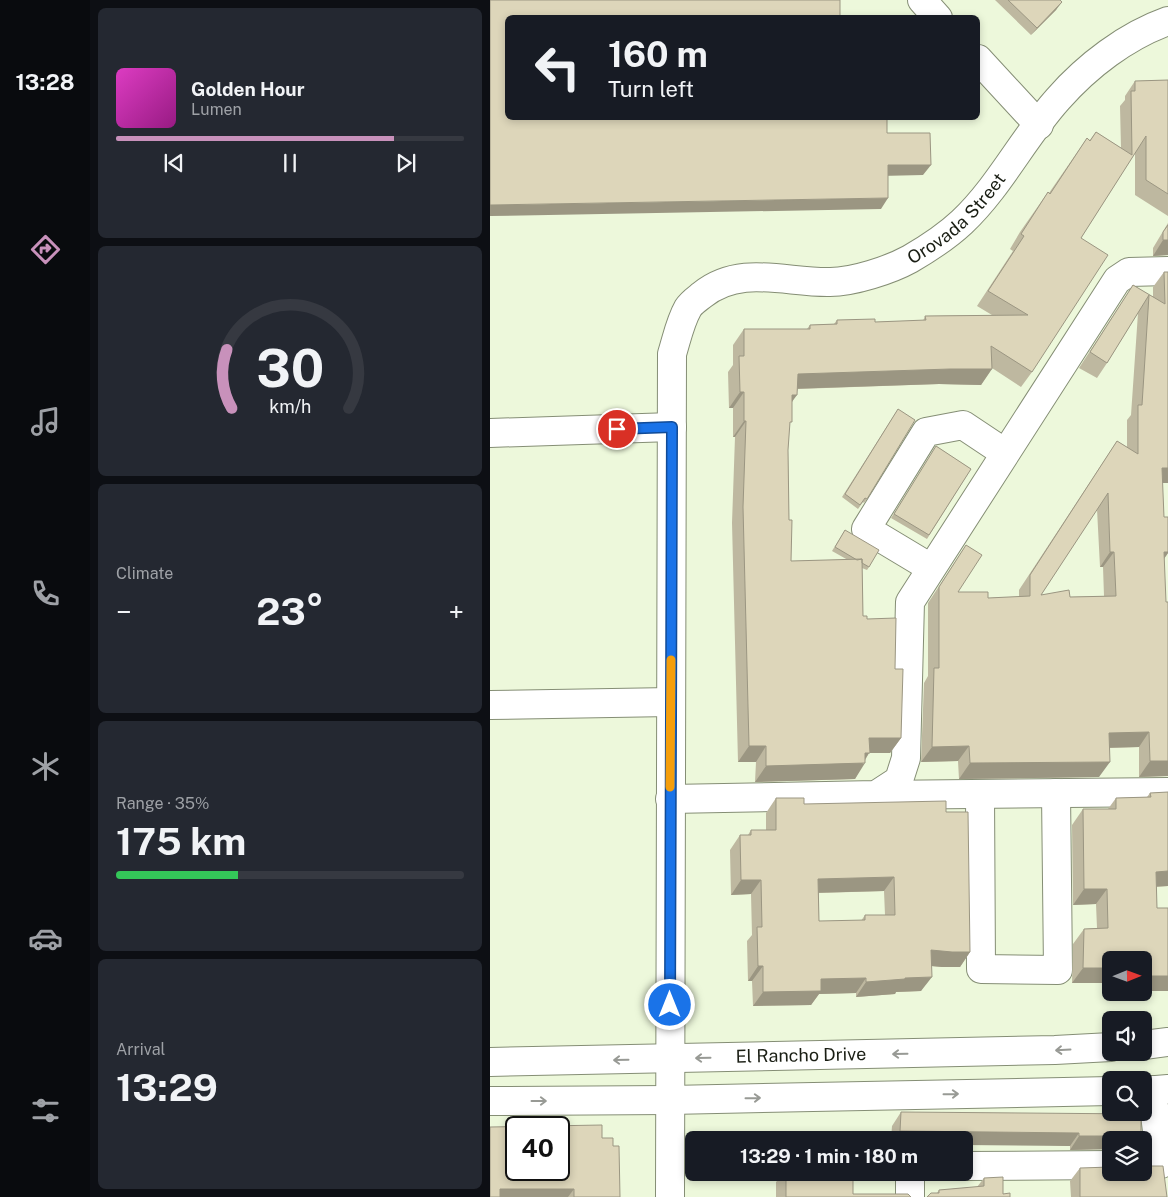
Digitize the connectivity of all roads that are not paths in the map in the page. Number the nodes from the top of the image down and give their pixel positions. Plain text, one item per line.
1 (922, 0) edge
2 (935, 15) edge
3 (1168, 21) edge
4 (980, 61) edge
5 (1039, 124) junction
6 (1168, 271) edge
7 (672, 427) junction
8 (490, 433) edge
9 (1005, 453) junction
10 (931, 568) junction
11 (671, 702) junction
12 (490, 705) edge
13 (1168, 792) edge
14 (1056, 793) junction
15 (980, 794) junction
16 (876, 795) junction
17 (670, 798) junction
18 (1168, 1042) edge
19 (1152, 1044) edge
20 (1102, 1047) edge
21 (670, 1059) junction
22 (490, 1062) edge
23 (1155, 1090) edge
24 (1102, 1091) edge
25 (670, 1100) junction
26 (490, 1101) edge
27 (1152, 1164) edge
28 (1102, 1165) edge
29 (973, 1166) edge
30 (910, 1181) edge
31 (670, 1197) edge
32 (910, 1197) edge

1 - 2 street
3 - 5 street, Orovada Street
4 - 5 street
5 - 7 street, Orovada Street
6 - 9 street
7 - 8 street
7 - 11 street
9 - 10 street
9 - 10 street
10 - 16 street
11 - 12 street
11 - 17 street
13 - 14 street
14 - 15 street
14 - 15 street
15 - 16 street
16 - 17 street
17 - 21 street
18 - 19 street
20 -> 21 street, El Rancho Drive
21 -> 22 street, El Rancho Drive
21 - 25 street
23 - 27 street
25 -> 24 street
26 -> 25 street
25 - 31 street
28 - 29 street
30 - 32 street

